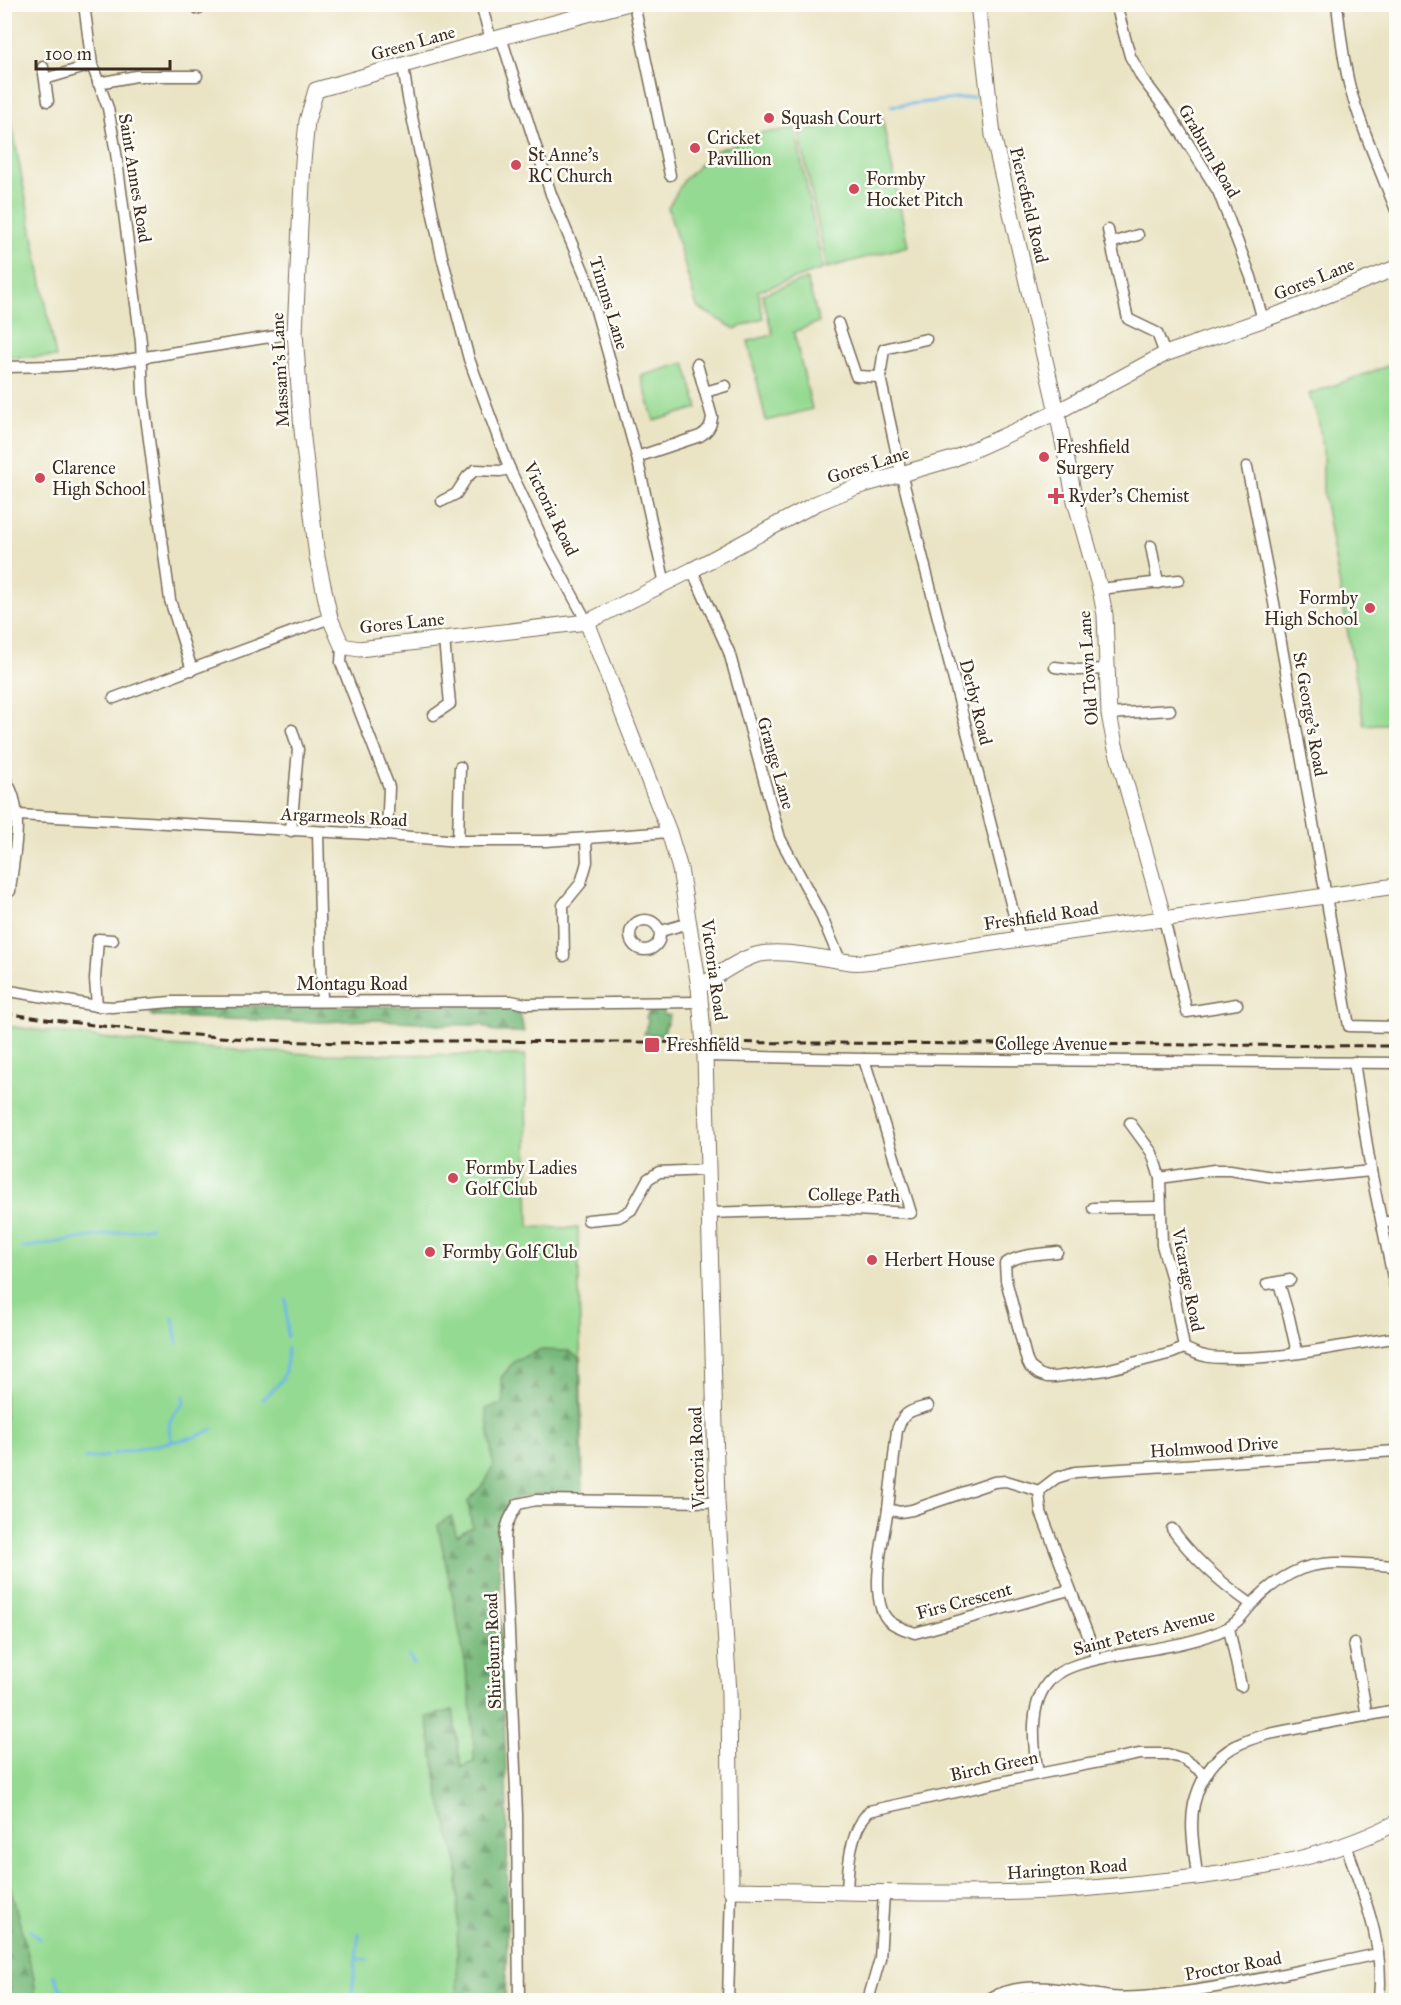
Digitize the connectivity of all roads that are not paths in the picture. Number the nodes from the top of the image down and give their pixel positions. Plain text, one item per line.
1 (84, 4) edge
2 (481, 4) edge
3 (626, 4) edge
4 (634, 4) edge
5 (978, 4) edge
6 (1116, 4) edge
7 (1337, 4) edge
8 (496, 39) junction
9 (92, 65) junction
10 (403, 66) junction
11 (196, 76) dead end
12 (98, 83) junction
13 (316, 90) joint
14 (48, 101) dead end
15 (670, 175) dead end
16 (1396, 210) edge
17 (1108, 230) dead end
18 (1138, 235) dead end
19 (1111, 243) junction
20 (1396, 268) edge
21 (1263, 320) junction
22 (838, 323) dead end
23 (296, 333) junction
24 (926, 339) dead end
25 (1165, 354) junction
26 (141, 358) junction
27 (697, 364) dead end
28 (4, 368) edge
29 (880, 377) junction
30 (726, 386) dead end
31 (705, 392) junction
32 (1057, 412) junction
33 (637, 457) junction
34 (1246, 467) dead end
35 (510, 469) junction
36 (901, 473) junction
37 (442, 501) dead end
38 (1151, 546) dead end
39 (692, 570) junction
40 (1179, 580) dead end
41 (1158, 583) junction
42 (665, 584) junction
43 (1100, 589) junction
44 (330, 618) junction
45 (587, 622) junction
46 (444, 639) junction
47 (342, 646) junction
48 (1055, 667) dead end
49 (1107, 669) junction
50 (192, 670) junction
51 (114, 698) dead end
52 (1170, 710) dead end
53 (1109, 714) junction
54 (434, 715) dead end
55 (292, 730) dead end
56 (460, 767) dead end
57 (4, 778) edge
58 (18, 815) junction
59 (291, 831) junction
60 (318, 832) junction
61 (669, 832) junction
62 (387, 835) junction
63 (586, 839) junction
64 (458, 841) junction
65 (1396, 886) edge
66 (4, 894) edge
67 (1325, 896) junction
68 (1164, 919) junction
69 (689, 923) junction
70 (661, 931) dead end
71 (1020, 939) junction
72 (112, 940) dead end
73 (564, 956) dead end
74 (840, 960) junction
75 (4, 990) edge
76 (700, 995) junction
77 (322, 1001) junction
78 (1238, 1004) dead end
79 (97, 1006) junction
80 (1396, 1027) edge
81 (705, 1056) junction
82 (864, 1059) junction
83 (1354, 1062) junction
84 (1396, 1063) edge
85 (1130, 1123) dead end
86 (708, 1170) junction
87 (1371, 1171) junction
88 (1160, 1178) junction
89 (1160, 1207) junction
90 (1093, 1208) dead end
91 (708, 1213) junction
92 (588, 1220) dead end
93 (1396, 1220) edge
94 (1383, 1223) junction
95 (1057, 1252) dead end
96 (1267, 1284) dead end
97 (1396, 1292) edge
98 (1396, 1338) edge
99 (1184, 1348) junction
100 (1297, 1353) junction
101 (928, 1406) dead end
102 (1396, 1451) edge
103 (1039, 1491) junction
104 (717, 1502) junction
105 (888, 1509) junction
106 (1172, 1529) dead end
107 (1396, 1566) edge
108 (1069, 1590) junction
109 (1251, 1604) junction
110 (1229, 1628) junction
111 (1354, 1643) dead end
112 (1097, 1659) junction
113 (1241, 1686) dead end
114 (1396, 1710) edge
115 (1366, 1716) junction
116 (1038, 1774) junction
117 (1206, 1775) junction
118 (1396, 1822) edge
119 (1346, 1845) junction
120 (1197, 1877) junction
121 (731, 1890) junction
122 (847, 1892) junction
123 (884, 1893) junction
124 (1378, 1954) junction
125 (519, 2001) edge
126 (728, 2001) edge
127 (868, 2001) edge
128 (987, 2001) edge
129 (1379, 2001) edge

1 - 9 street, Saint Annes Road
2 - 8 street, Timms Lane
3 - 8 street, Green Lane
4 - 15 street
5 - 32 street, Piercefield Road
6 - 21 street, Graburn Road
7 - 16 street
8 - 10 street, Green Lane
8 - 33 street, Timms Lane
9 - 12 street, Saint Annes Road
9 - 14 street
10 - 13 street, Green Lane
10 - 35 street, Victoria Road
11 - 12 street
12 - 26 street, Saint Annes Road
13 - 23 street, Massam's Lane
17 - 19 street
18 - 19 street
19 - 25 street
20 - 21 street, Gores Lane
21 - 25 street, Gores Lane
22 - 29 street
23 - 26 street
23 - 44 street, Massam's Lane
24 - 29 street
25 - 32 street, Gores Lane
26 - 28 street
26 - 50 street, Saint Annes Road
27 - 31 street
29 - 36 street, Derby Road
30 - 31 street
31 - 33 street
32 - 36 street, Gores Lane
32 - 43 street, Old Town Lane
33 - 42 street, Timms Lane
34 - 67 street, St George's Road
35 - 37 street
35 - 45 street, Victoria Road
36 - 39 street, Gores Lane
36 - 71 street, Derby Road
38 - 41 street
39 - 42 street, Gores Lane
39 - 74 street, Grange Lane
40 - 41 street
41 - 43 street
42 - 45 street, Gores Lane
43 - 49 street, Old Town Lane
44 - 47 street, Massam's Lane
44 - 50 street
45 - 46 street, Gores Lane
45 - 61 street, Victoria Road
46 - 47 street, Gores Lane
46 - 54 street
47 - 62 street
48 - 49 street
49 - 53 street, Old Town Lane
50 - 51 street
52 - 53 street
53 - 68 street, Old Town Lane
55 - 59 street
56 - 64 street
57 - 58 street
58 - 59 street, Argarmeols Road
58 - 66 street
59 - 60 street, Argarmeols Road
60 - 62 street, Argarmeols Road
60 - 77 street
61 - 63 street, Argarmeols Road
61 - 69 street, Victoria Road
62 - 64 street, Argarmeols Road
63 - 64 street, Argarmeols Road
63 - 73 street
65 - 67 street, Freshfield Road
67 - 68 street, Freshfield Road
67 - 80 street, St George's Road
68 - 71 street, Freshfield Road
68 - 78 street
69 - 70 street
69 - 76 street, Victoria Road
71 - 74 street, Freshfield Road
72 - 79 street
74 - 76 street, Freshfield Road
75 - 79 street, Montagu Road
76 - 77 street, Montagu Road
76 - 81 street, Victoria Road
77 - 79 street, Montagu Road
81 - 82 street, College Avenue
81 - 86 street, Victoria Road
82 - 83 street, College Avenue
82 - 91 street, College Path
83 - 84 street, College Avenue
83 - 87 street
85 - 88 street
86 - 91 street, Victoria Road
86 - 92 street
87 - 88 street
87 - 94 street
88 - 89 street, Vicarage Road
89 - 90 street
89 - 99 street, Vicarage Road
91 - 104 street, Victoria Road
93 - 94 street
94 - 97 street
95 - 99 street
96 - 100 street
98 - 100 street, Vicarage Road
99 - 100 street, Vicarage Road
101 - 105 street, Firs Crescent
102 - 103 street, Holmwood Drive
103 - 105 street
103 - 108 street
104 - 121 street, Victoria Road
104 - 125 street, Shireburn Road
105 - 108 street, Firs Crescent
106 - 109 street
107 - 109 street, Saint Peters Avenue
108 - 112 street
109 - 110 street, Saint Peters Avenue
110 - 112 street, Saint Peters Avenue
110 - 113 street
111 - 115 street
112 - 116 street, Saint Peters Avenue
114 - 115 street
115 - 117 street
116 - 117 street, Birch Green
116 - 122 street, Birch Green
117 - 120 street
118 - 119 street, Harington Road
119 - 120 street, Harington Road
119 - 124 street
120 - 123 street, Harington Road
121 - 122 street, Harington Road
121 - 126 street, Victoria Road
122 - 123 street, Harington Road
123 - 127 street
124 - 128 street, Proctor Road
124 - 129 street

